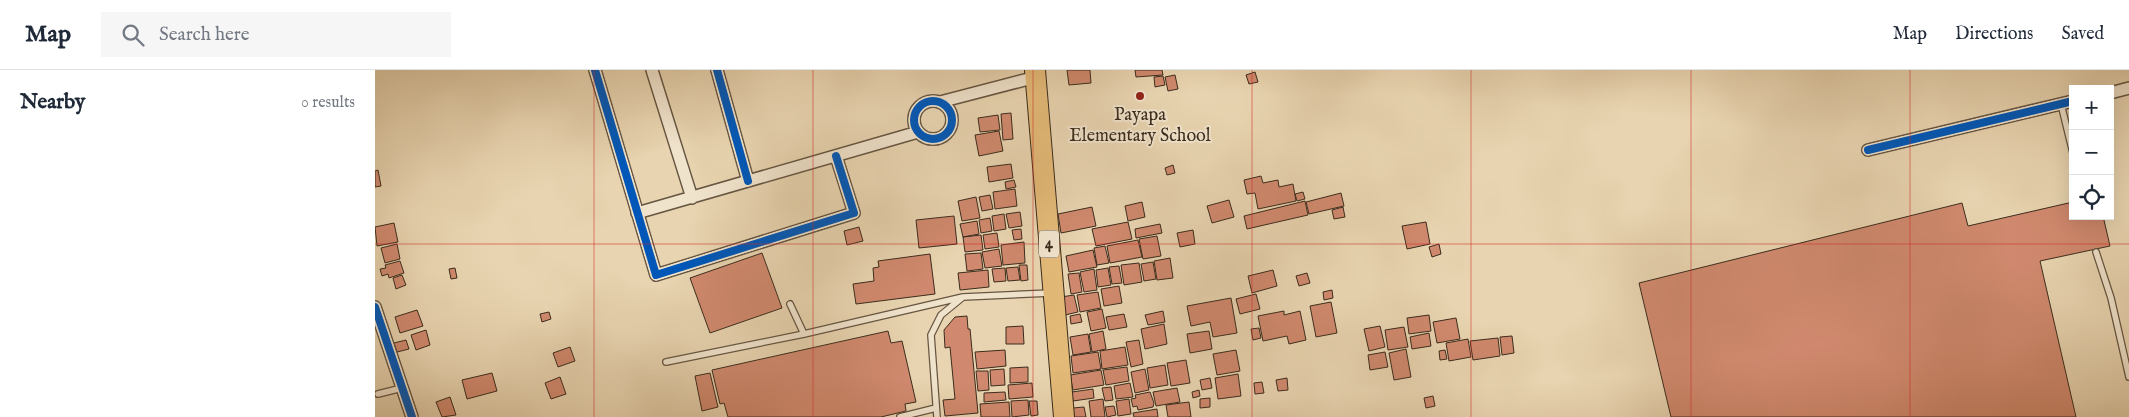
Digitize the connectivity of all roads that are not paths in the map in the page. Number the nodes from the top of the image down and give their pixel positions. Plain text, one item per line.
1 (595, 70) edge
2 (652, 70) edge
3 (717, 70) edge
4 (1035, 74) edge
5 (2129, 88) edge
6 (2114, 92) edge
7 (940, 102) junction
8 (2067, 103) edge
9 (2070, 130) edge
10 (918, 132) junction
11 (1867, 150) dead end
12 (836, 156) junction
13 (748, 181) junction
14 (691, 198) junction
15 (637, 213) junction
16 (2096, 252) dead end
17 (1053, 293) junction
18 (963, 297) junction
19 (789, 304) dead end
20 (375, 307) edge
21 (804, 334) junction
22 (666, 362) dead end
23 (2129, 377) edge
24 (402, 388) junction
25 (378, 394) dead end
26 (935, 408) junction
27 (412, 417) edge
28 (899, 417) edge
29 (937, 417) edge
30 (1064, 417) edge

1 - 15 street
2 - 14 street
3 - 13 street
4 - 7 street
4 - 17 highway, 4
5 - 6 street
7 - 10 street
7 - 10 street
8 - 9 lane
8 - 11 street
10 - 12 street
12 - 13 street
12 - 15 street
13 - 14 street
14 - 15 street
16 - 23 lane
17 - 18 lane
17 - 30 highway, 4
18 - 21 lane
18 - 26 lane
19 - 21 lane
20 - 24 street
21 - 22 lane
24 - 25 lane
24 - 27 street
26 - 28 lane
26 - 29 lane

